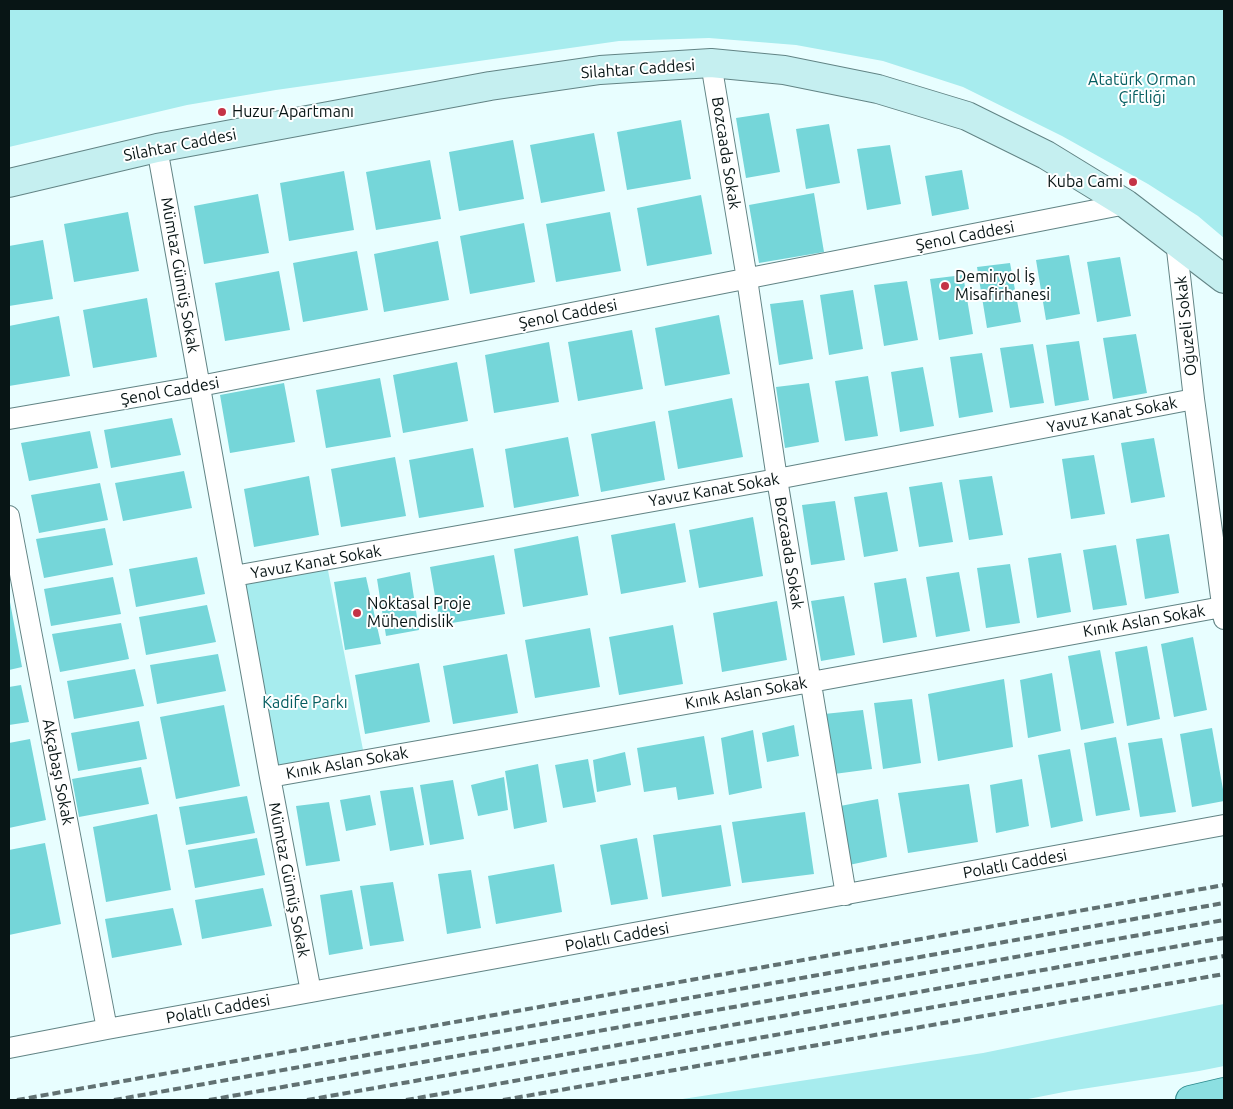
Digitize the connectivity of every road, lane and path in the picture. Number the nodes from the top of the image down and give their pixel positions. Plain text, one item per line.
1 (711, 64) junction
2 (157, 148) junction
3 (9, 183) edge
4 (1126, 204) junction
5 (1176, 241) junction
6 (747, 279) junction
7 (1224, 279) edge
8 (200, 386) junction
9 (1194, 399) junction
10 (9, 419) edge
11 (777, 479) junction
12 (9, 516) edge
13 (234, 576) junction
14 (1223, 613) edge
15 (811, 682) junction
16 (270, 777) junction
17 (1224, 825) edge
18 (846, 895) junction
19 (311, 992) junction
20 (107, 1028) junction
21 (9, 1048) edge
22 (1224, 1092) edge
23 (1190, 1100) edge

1 - 2 main road, Silahtar Caddesi
1 - 4 main road, Silahtar Caddesi
1 - 6 street, Bozcaada Sokak
2 - 3 main road, Silahtar Caddesi
2 - 8 street, Mümtaz Gümüş Sokak
4 - 5 main road, Silahtar Caddesi
4 - 6 street, Şenol Caddesi
5 - 7 main road, Silahtar Caddesi
5 - 9 street, Oğuzeli Sokak
6 - 8 street, Şenol Caddesi
6 - 11 street, Bozcaada Sokak
8 - 10 street, Şenol Caddesi
8 - 13 street, Mümtaz Gümüş Sokak
9 - 11 street, Yavuz Kanat Sokak
9 - 14 street, Oğuzeli Sokak
11 - 13 street, Yavuz Kanat Sokak
11 - 15 street, Bozcaada Sokak
12 - 20 street, Akçabaşı Sokak
13 - 16 street, Mümtaz Gümüş Sokak
14 - 15 street, Kınık Aslan Sokak
15 - 16 street, Kınık Aslan Sokak
15 - 18 street, Bozcaada Sokak
16 - 19 street, Mümtaz Gümüş Sokak
17 - 18 street, Polatlı Caddesi
18 - 19 street, Polatlı Caddesi
19 - 20 street, Polatlı Caddesi
20 - 21 street, Polatlı Caddesi
22 - 23 main road

